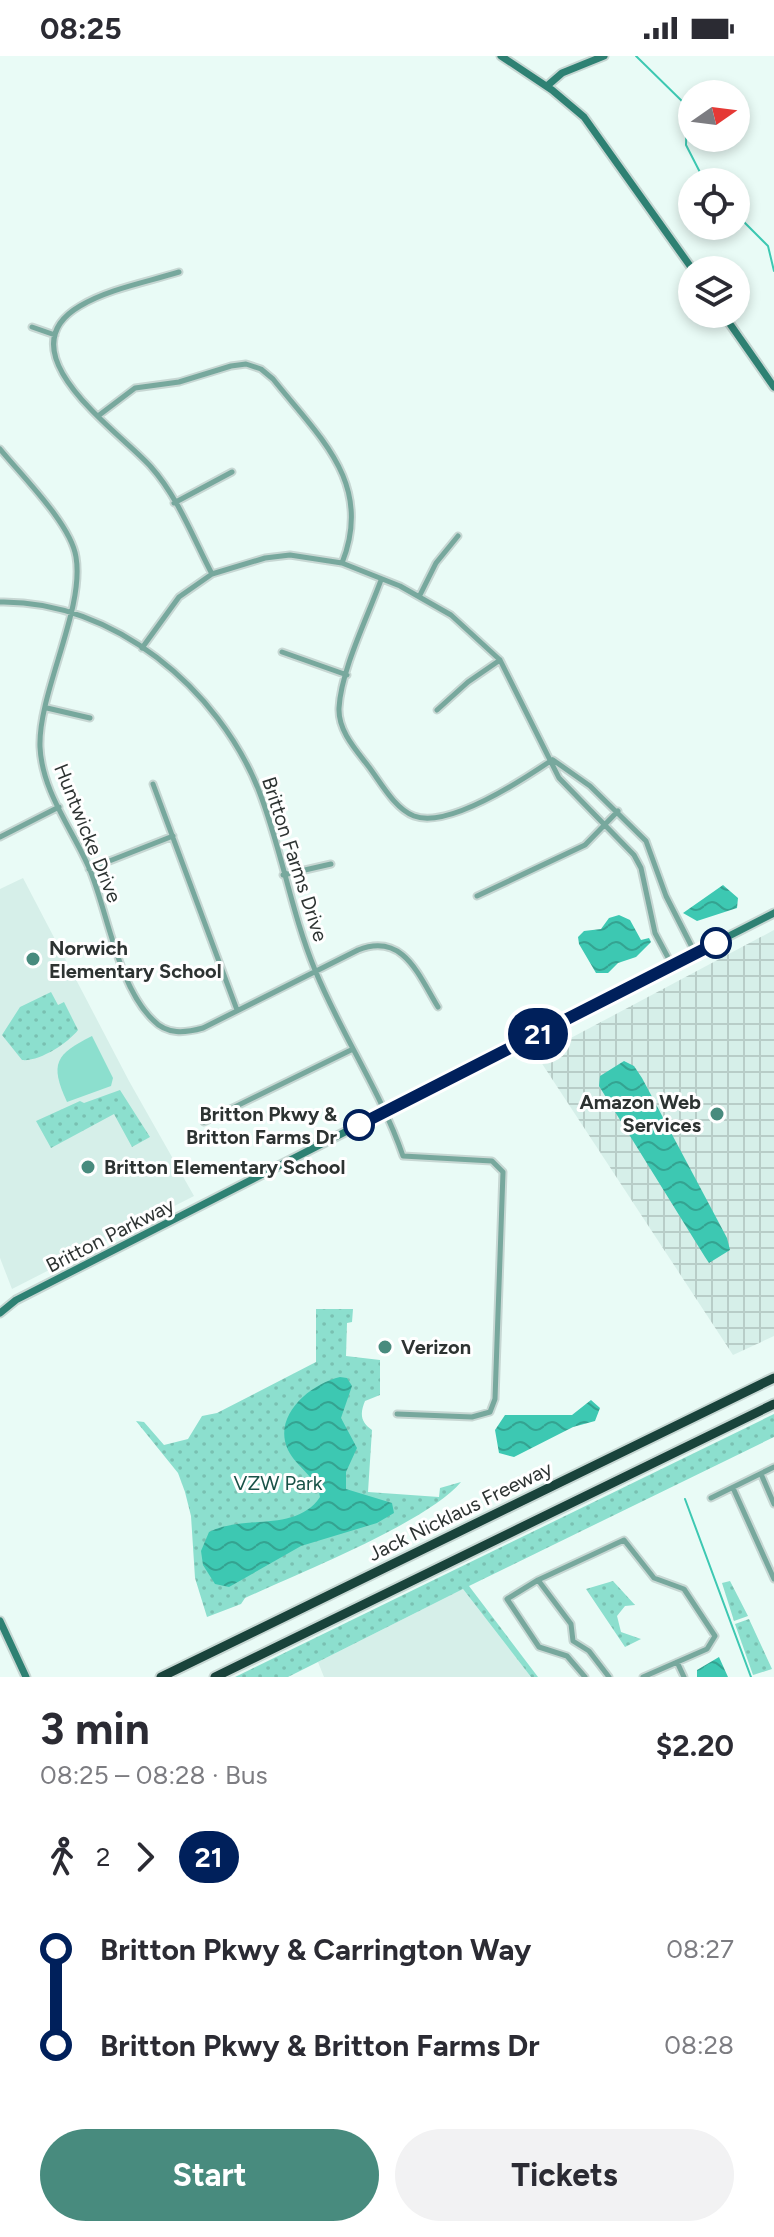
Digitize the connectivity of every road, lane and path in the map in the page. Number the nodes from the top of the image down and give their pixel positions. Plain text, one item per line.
1 (501, 56) edge
2 (604, 56) edge
3 (547, 86) junction
4 (683, 256) edge
5 (179, 272) dead end
6 (32, 327) dead end
7 (733, 328) edge
8 (55, 335) junction
9 (774, 387) edge
10 (98, 416) junction
11 (0, 449) edge
12 (232, 472) dead end
13 (174, 503) junction
14 (458, 536) dead end
15 (342, 563) junction
16 (212, 574) junction
17 (381, 580) junction
18 (420, 595) junction
19 (0, 602) edge
20 (69, 611) junction
21 (142, 648) junction
22 (282, 652) dead end
23 (500, 660) junction
24 (347, 675) junction
25 (47, 708) junction
26 (437, 710) dead end
27 (90, 718) dead end
28 (552, 760) junction
29 (153, 784) dead end
30 (59, 807) junction
31 (618, 811) junction
32 (606, 824) junction
33 (173, 836) junction
34 (0, 837) edge
35 (331, 864) dead end
36 (89, 869) junction
37 (283, 875) junction
38 (477, 896) dead end
39 (774, 913) edge
40 (695, 953) junction
41 (672, 965) junction
42 (315, 971) junction
43 (438, 1007) dead end
44 (237, 1010) junction
45 (351, 1050) junction
46 (383, 1113) junction
47 (204, 1122) dead end
48 (16, 1300) junction
49 (0, 1305) edge
50 (0, 1313) edge
51 (774, 1378) edge
52 (774, 1404) edge
53 (397, 1414) dead end
54 (774, 1467) edge
55 (761, 1474) junction
56 (733, 1488) junction
57 (711, 1498) dead end
58 (774, 1503) edge
59 (771, 1567) edge
60 (773, 1577) edge
61 (538, 1580) junction
62 (0, 1621) edge
63 (677, 1662) junction
64 (26, 1677) edge
65 (161, 1677) edge
66 (215, 1677) edge
67 (585, 1677) edge
68 (609, 1677) edge
69 (643, 1677) edge
70 (684, 1677) edge

1 - 3 main road
2 - 3 main road
3 - 4 main road
5 - 8 street
6 - 8 street
7 - 9 main road
8 - 10 street
10 - 13 street
10 - 15 street
11 - 20 street, Huntwicke Drive
12 - 13 street
13 - 16 street
14 - 18 street
15 - 16 street
15 - 17 street
16 - 21 street
17 - 18 street
17 - 24 street
18 - 23 street
19 - 20 street, Britton Farms Drive
20 - 21 street, Britton Farms Drive
20 - 25 street, Huntwicke Drive
21 - 37 street, Britton Farms Drive
22 - 24 street
23 - 26 street
23 - 28 street
24 - 28 street
25 - 27 street
25 - 30 street, Huntwicke Drive
28 - 31 street
28 - 32 street
29 - 33 street
30 - 34 street
30 - 36 street, Huntwicke Drive
31 - 32 street
31 - 40 street
32 - 38 street
32 - 41 street
33 - 36 street
33 - 44 street
35 - 37 street
36 - 44 street, Huntwicke Drive
37 - 42 street, Britton Farms Drive
39 - 40 main road, Britton Parkway
40 - 41 main road, Britton Parkway
41 - 46 main road, Britton Parkway
42 - 43 street, Huntwicke Drive
42 - 44 street, Huntwicke Drive
42 - 45 street, Britton Farms Drive
45 - 46 street, Britton Farms Drive
45 - 47 street
46 - 48 main road, Britton Parkway
46 - 53 street, Britton Farms Drive
48 - 49 main road, Britton Parkway
48 - 50 main road, Britton Parkway
51 - 65 highway, Jack Nicklaus Freeway
52 - 66 highway, Jack Nicklaus Freeway
54 - 55 street
55 - 56 street
55 - 58 street
56 - 57 street
56 - 59 street
59 - 60 street
61 - 63 street
61 - 67 street
61 - 68 street
62 - 64 main road
63 - 69 street
63 - 70 street

